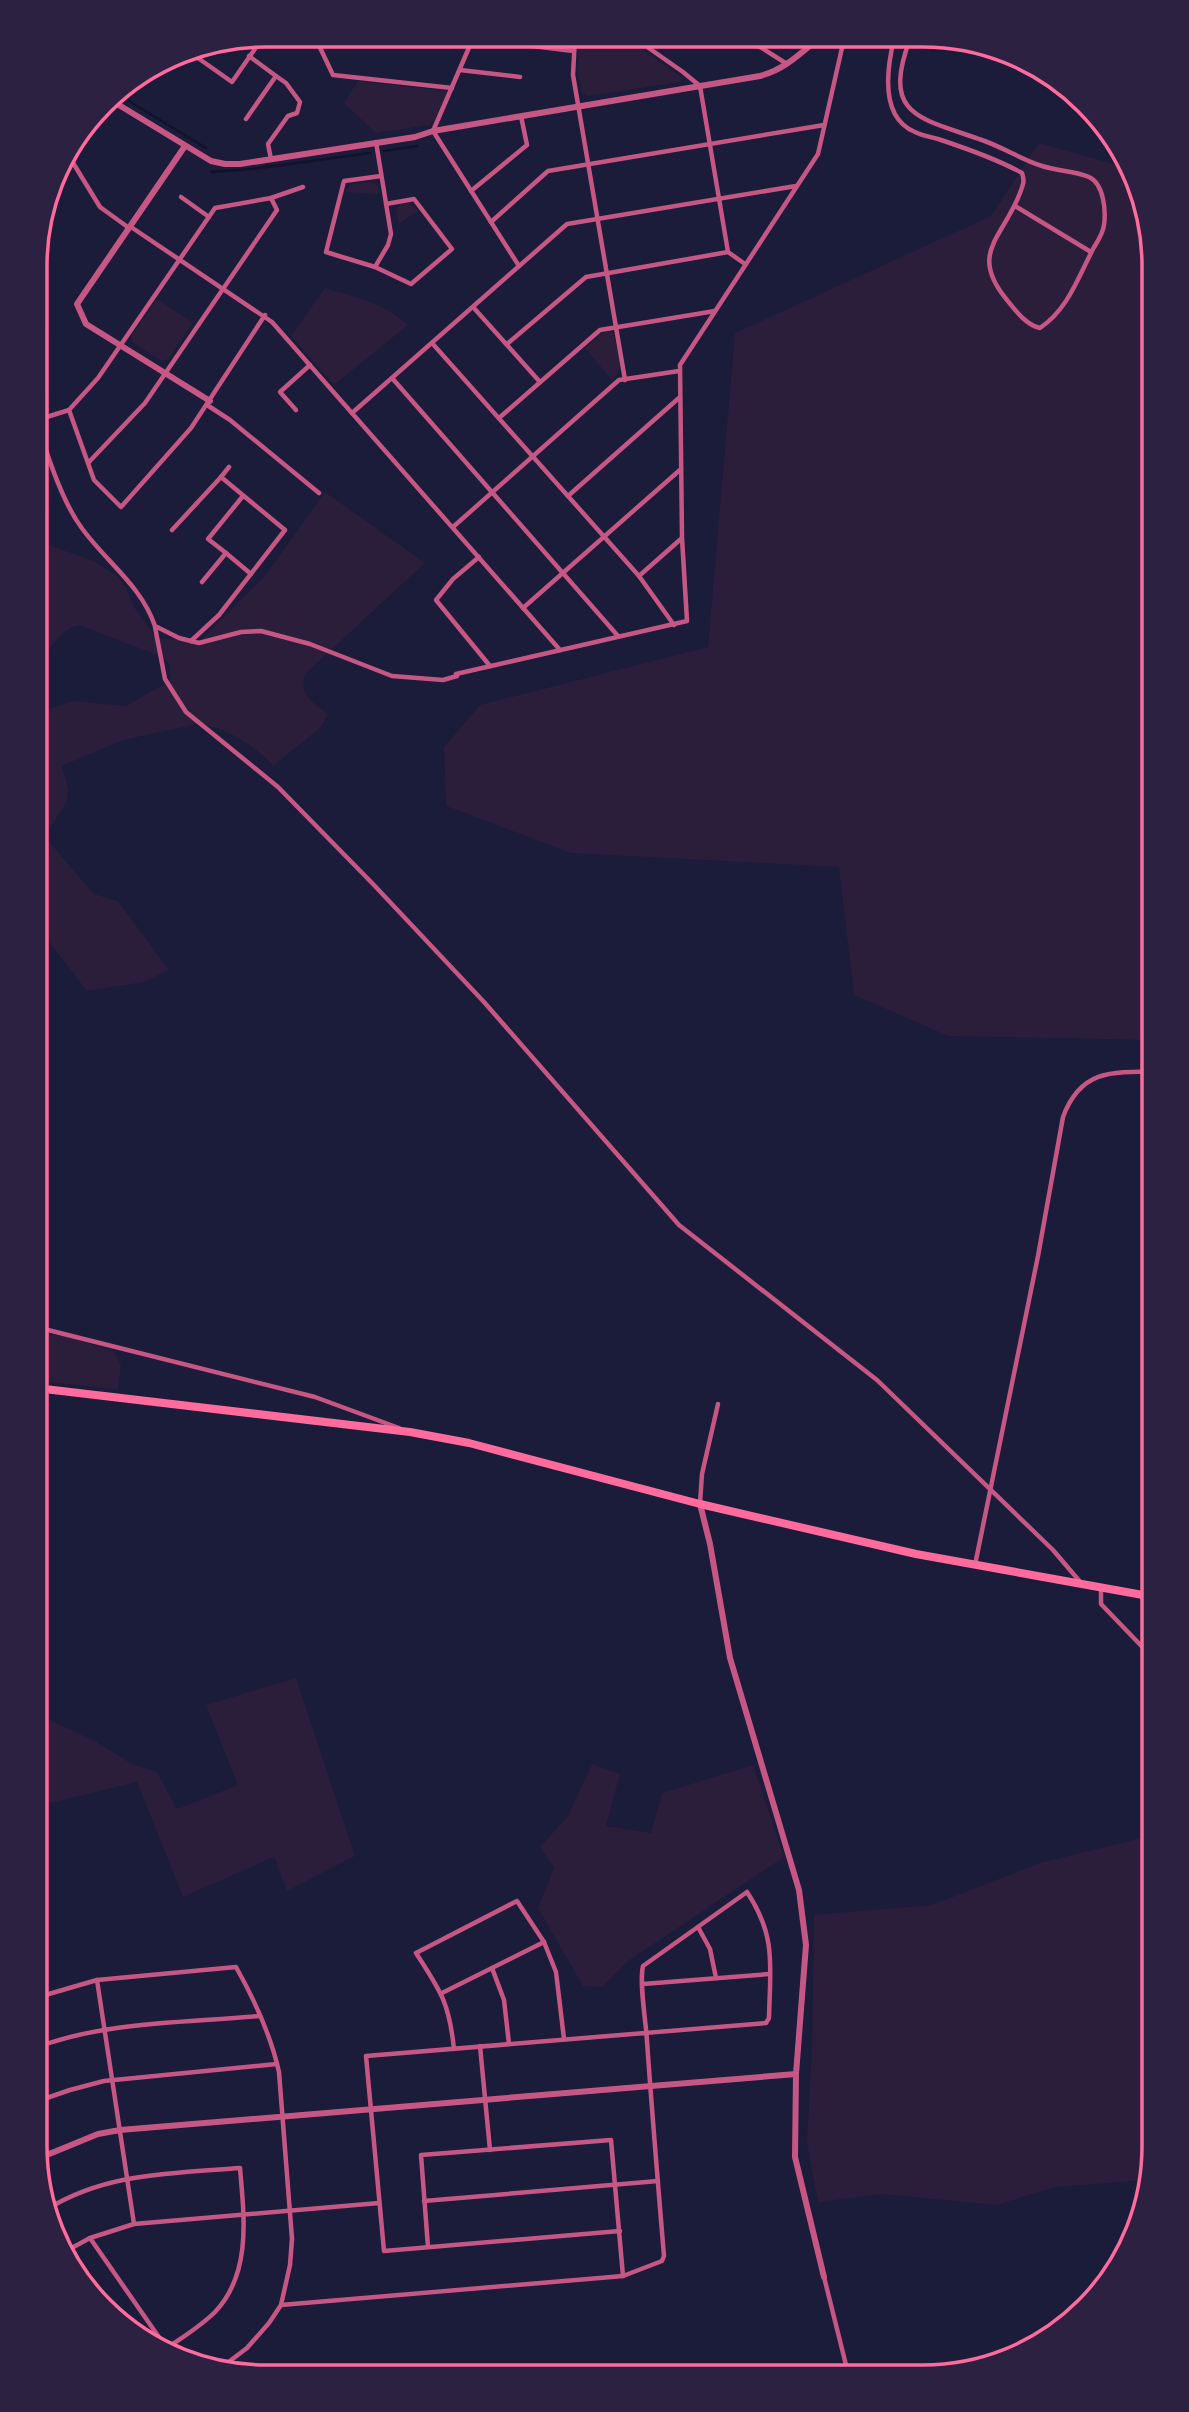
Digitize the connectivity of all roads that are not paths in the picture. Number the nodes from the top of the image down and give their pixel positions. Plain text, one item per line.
1 (320, 47) edge
2 (470, 47) edge
3 (545, 47) edge
4 (574, 47) edge
5 (647, 47) edge
6 (759, 47) edge
7 (809, 47) edge
8 (842, 47) edge
9 (892, 47) edge
10 (907, 47) edge
11 (256, 48) edge
12 (573, 51) junction
13 (249, 57) junction
14 (198, 58) edge
15 (788, 65) junction
16 (460, 70) junction
17 (276, 76) junction
18 (520, 77) dead end
19 (700, 86) junction
20 (452, 88) junction
21 (119, 105) edge
22 (579, 106) junction
23 (521, 116) junction
24 (246, 119) dead end
25 (824, 125) junction
26 (433, 131) junction
27 (376, 142) junction
28 (710, 145) junction
29 (185, 146) junction
30 (271, 159) junction
31 (73, 163) edge
32 (589, 165) junction
33 (381, 176) junction
34 (797, 186) junction
35 (303, 187) dead end
36 (471, 191) junction
37 (181, 197) dead end
38 (271, 198) junction
39 (719, 199) junction
40 (386, 204) junction
41 (1015, 206) junction
42 (209, 217) junction
43 (599, 219) junction
44 (491, 222) junction
45 (130, 228) junction
46 (728, 252) junction
47 (1091, 253) junction
48 (180, 259) junction
49 (745, 264) junction
50 (375, 267) junction
51 (519, 267) junction
52 (607, 272) junction
53 (223, 288) junction
54 (473, 307) junction
55 (715, 311) junction
56 (265, 316) junction
57 (617, 326) junction
58 (432, 342) junction
59 (507, 344) junction
60 (120, 345) junction
61 (310, 365) junction
62 (679, 371) junction
63 (165, 373) junction
64 (392, 378) junction
65 (625, 380) junction
66 (540, 382) junction
67 (680, 397) junction
68 (209, 403) junction
69 (69, 410) junction
70 (296, 410) dead end
71 (352, 413) junction
72 (48, 417) edge
73 (499, 418) junction
74 (48, 454) edge
75 (533, 456) junction
76 (89, 462) junction
77 (229, 467) dead end
78 (682, 469) junction
79 (221, 477) junction
80 (492, 492) junction
81 (319, 494) dead end
82 (243, 496) junction
83 (568, 496) junction
84 (452, 527) junction
85 (172, 530) dead end
86 (603, 537) junction
87 (682, 538) junction
88 (226, 554) junction
89 (479, 557) junction
90 (563, 572) junction
91 (251, 574) junction
92 (639, 576) junction
93 (202, 582) dead end
94 (523, 608) junction
95 (674, 625) junction
96 (155, 626) junction
97 (618, 636) junction
98 (191, 641) junction
99 (560, 650) junction
100 (490, 666) junction
101 (1142, 1072) edge
102 (47, 1329) edge
103 (47, 1389) edge
104 (718, 1404) dead end
105 (410, 1432) junction
106 (992, 1490) junction
107 (700, 1504) junction
108 (975, 1565) junction
109 (1083, 1585) junction
110 (1101, 1588) junction
111 (1141, 1595) edge
112 (1141, 1646) edge
113 (698, 1927) junction
114 (544, 1942) junction
115 (492, 1968) junction
116 (769, 1974) junction
117 (716, 1978) junction
118 (97, 1980) junction
119 (643, 1984) junction
120 (442, 1993) junction
121 (47, 1994) edge
122 (259, 2016) junction
123 (105, 2029) junction
124 (647, 2033) junction
125 (564, 2039) junction
126 (47, 2044) edge
127 (509, 2044) junction
128 (480, 2046) junction
129 (454, 2049) junction
130 (277, 2064) junction
131 (796, 2074) junction
132 (113, 2080) junction
133 (650, 2085) junction
134 (47, 2098) edge
135 (485, 2099) junction
136 (370, 2108) junction
137 (282, 2116) junction
138 (120, 2130) junction
139 (490, 2150) junction
140 (48, 2155) edge
141 (128, 2178) junction
142 (658, 2181) junction
143 (616, 2186) junction
144 (425, 2201) junction
145 (379, 2203) junction
146 (56, 2205) edge
147 (290, 2210) junction
148 (243, 2214) junction
149 (134, 2224) junction
150 (620, 2231) junction
151 (90, 2238) junction
152 (73, 2247) edge
153 (428, 2247) junction
154 (623, 2276) junction
155 (824, 2277) joint
156 (281, 2305) junction
157 (154, 2333) edge
158 (173, 2343) edge
159 (230, 2361) edge
160 (846, 2365) edge

1 - 20 street
2 - 16 street
3 - 12 street
4 - 12 street
5 - 19 street
6 - 15 street
7 - 15 street
8 - 25 street
9 - 41 street
10 - 47 street
11 - 13 street
12 - 22 street
13 - 14 street
13 - 17 street
15 - 19 street
16 - 18 street
16 - 20 street
17 - 24 street
17 - 30 street
19 - 22 street
19 - 28 street
20 - 26 street
21 - 29 street
22 - 23 street
22 - 32 street
23 - 26 street
23 - 36 street
25 - 28 street
25 - 34 street
26 - 27 street
26 - 36 street
27 - 30 street
27 - 33 street
28 - 32 street
28 - 39 street
29 - 30 street
29 - 45 street
31 - 45 street
32 - 43 street
32 - 44 street
33 - 40 street
33 - 50 street
34 - 39 street
34 - 49 street
35 - 38 street
36 - 44 street
37 - 42 street
38 - 42 street
38 - 53 street
39 - 43 street
39 - 46 street
40 - 50 street
40 - 50 street
41 - 47 street
41 - 47 street
42 - 48 street
43 - 51 street
43 - 52 street
44 - 51 street
45 - 48 street
45 - 60 street
46 - 49 street
46 - 52 street
48 - 53 street
48 - 60 street
49 - 55 street
51 - 54 street
52 - 57 street
52 - 59 street
53 - 56 street
53 - 63 street
54 - 58 street
54 - 59 street
55 - 57 street
55 - 62 street
56 - 61 street
56 - 68 street
57 - 65 street
57 - 66 street
58 - 64 street
58 - 73 street
59 - 66 street
60 - 63 street
60 - 69 street
61 - 70 street
61 - 71 street
62 - 65 street
62 - 67 street
63 - 68 street
63 - 76 street
64 - 71 street
64 - 80 street
65 - 75 street
66 - 73 street
67 - 78 street
67 - 83 street
68 - 76 street
68 - 81 street
69 - 72 street
69 - 76 street
71 - 84 street
73 - 75 street
74 - 96 street
75 - 80 street
75 - 83 street
77 - 79 street
78 - 86 street
78 - 87 street
79 - 82 street
79 - 85 street
80 - 84 street
80 - 90 street
82 - 88 street
82 - 91 street
83 - 86 street
84 - 89 street
86 - 90 street
86 - 92 street
87 - 92 street
87 - 95 street
88 - 91 street
88 - 93 street
89 - 94 street
89 - 100 street
90 - 94 street
90 - 97 street
91 - 98 street
92 - 95 street
94 - 99 street
95 - 97 street
96 - 98 street
96 - 106 street
97 - 99 street
98 - 100 street
99 - 100 street
101 - 106 street
102 - 105 street
103 - 105 highway
104 - 107 street
105 - 107 highway
106 - 108 street
106 - 109 street
107 - 108 highway
107 - 131 street
108 - 109 highway
109 - 110 highway
110 - 111 highway
110 - 112 street
113 - 116 street
113 - 117 street
113 - 119 street
114 - 115 street
114 - 120 street
114 - 125 street
115 - 120 street
115 - 127 street
116 - 117 street
116 - 124 street
117 - 119 street
118 - 121 street
118 - 122 street
118 - 123 street
119 - 124 street
120 - 129 street
122 - 123 street
122 - 130 street
123 - 126 street
123 - 132 street
124 - 125 street
124 - 133 street
125 - 127 street
127 - 128 street
128 - 129 street
128 - 135 street
129 - 136 street
130 - 132 street
130 - 137 street
131 - 133 street
131 - 155 street
132 - 134 street
132 - 138 street
133 - 135 street
133 - 142 street
135 - 136 street
135 - 139 street
136 - 137 street
136 - 145 street
137 - 138 street
137 - 147 street
138 - 140 street
138 - 141 street
139 - 143 street
139 - 144 street
141 - 146 street
141 - 148 street
141 - 149 street
142 - 143 street
142 - 154 street
143 - 144 street
143 - 150 street
144 - 153 street
145 - 147 street
145 - 153 street
147 - 148 street
147 - 156 street
148 - 149 street
148 - 158 street
149 - 151 street
150 - 153 street
150 - 154 street
151 - 152 street
151 - 157 street
154 - 156 street
155 - 160 street
156 - 159 street

